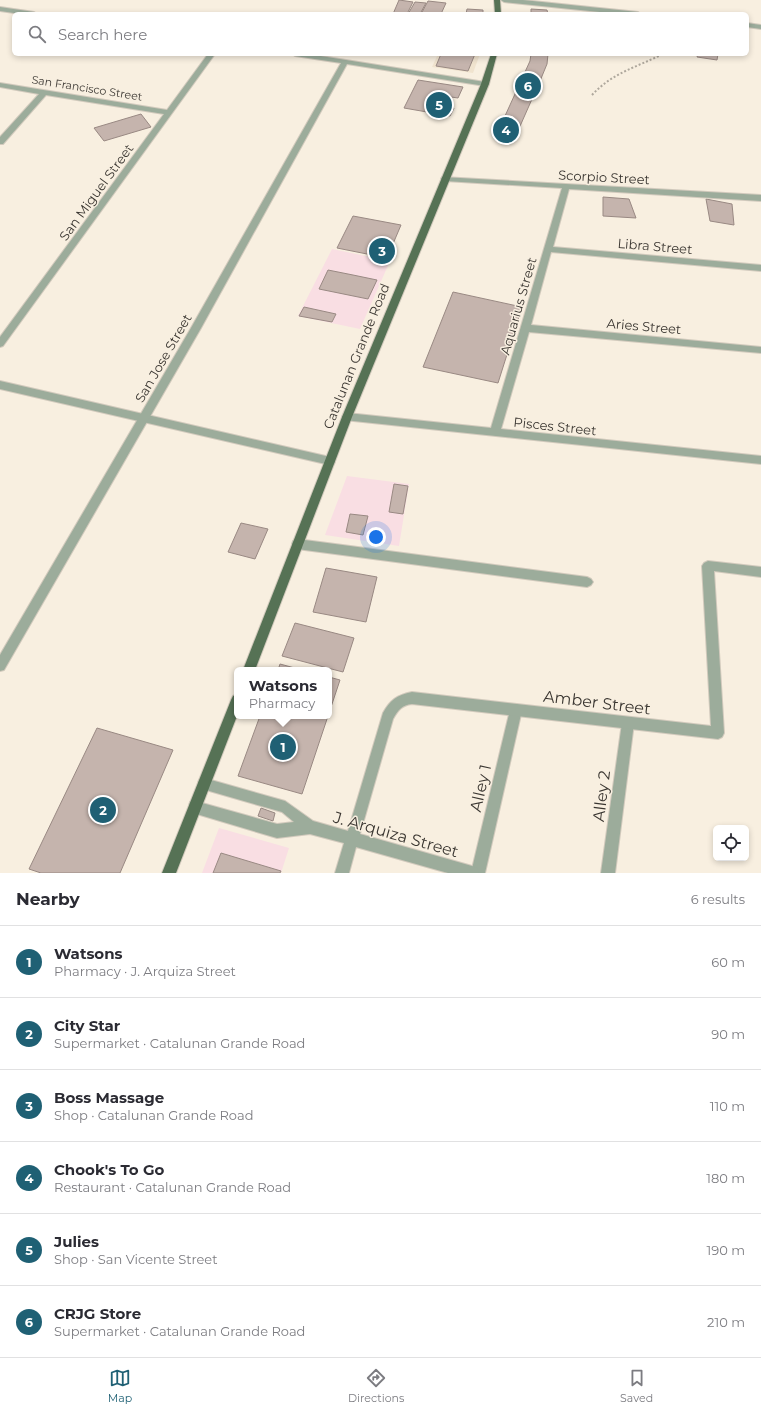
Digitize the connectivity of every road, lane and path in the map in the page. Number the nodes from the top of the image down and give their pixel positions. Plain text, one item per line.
1 (497, 0) edge
2 (504, 0) edge
3 (0, 9) edge
4 (20, 12) edge
5 (498, 12) edge
6 (619, 12) edge
7 (749, 26) edge
8 (761, 27) edge
9 (211, 56) edge
10 (308, 56) edge
11 (493, 56) edge
12 (659, 56) edge
13 (345, 62) junction
14 (485, 84) junction
15 (0, 85) edge
16 (45, 92) junction
17 (592, 95) dead end
18 (170, 113) junction
19 (0, 142) edge
20 (445, 179) junction
21 (566, 186) junction
22 (761, 198) edge
23 (548, 249) junction
24 (761, 268) edge
25 (525, 328) junction
26 (0, 344) edge
27 (761, 350) edge
28 (0, 385) edge
29 (347, 417) junction
30 (144, 418) junction
31 (495, 433) junction
32 (761, 460) edge
33 (330, 461) junction
34 (297, 544) junction
35 (761, 572) edge
36 (587, 582) dead end
37 (0, 666) edge
38 (250, 667) edge
39 (234, 708) edge
40 (516, 710) junction
41 (628, 723) junction
42 (204, 784) junction
43 (195, 807) junction
44 (310, 827) junction
45 (352, 839) junction
46 (169, 873) edge
47 (342, 873) edge
48 (472, 873) edge
49 (478, 873) edge
50 (608, 873) edge

1 - 5 main road
2 - 6 street
3 - 4 street
7 - 8 street
9 - 18 street, San Miguel Street
10 - 13 street
11 - 14 main road, Catalunan Grande Road
12 - 17 path
13 - 14 street
13 - 30 street, San Jose Street
14 - 20 main road, Catalunan Grande Road
15 - 16 street, San Francisco Street
16 - 18 street, San Francisco Street
16 - 19 street
18 - 26 street, San Miguel Street
20 - 21 street, Scorpio Street
20 - 29 main road, Catalunan Grande Road
21 - 22 street, Scorpio Street
21 - 23 street, Aquarius Street
23 - 24 street, Libra Street
23 - 25 street, Aquarius Street
25 - 27 street, Aries Street
25 - 31 street, Aquarius Street
28 - 30 street
29 - 31 street, Pisces Street
29 - 33 main road, Catalunan Grande Road
30 - 33 street
30 - 37 street, San Jose Street
31 - 32 street, Pisces Street
33 - 34 main road, Catalunan Grande Road
34 - 36 street
34 - 38 main road, Catalunan Grande Road
35 - 41 street, Amber Street
39 - 42 main road
40 - 41 street, Amber Street
40 - 45 street, Amber Street
40 - 49 street, Alley 1
41 - 50 street, Alley 2
42 - 43 main road
42 - 44 street, J. Arquiza Street
43 - 44 street, J. Arquiza Street
43 - 46 main road
44 - 45 street, J. Arquiza Street
45 - 47 street, Amber Street
45 - 48 street, J. Arquiza Street

